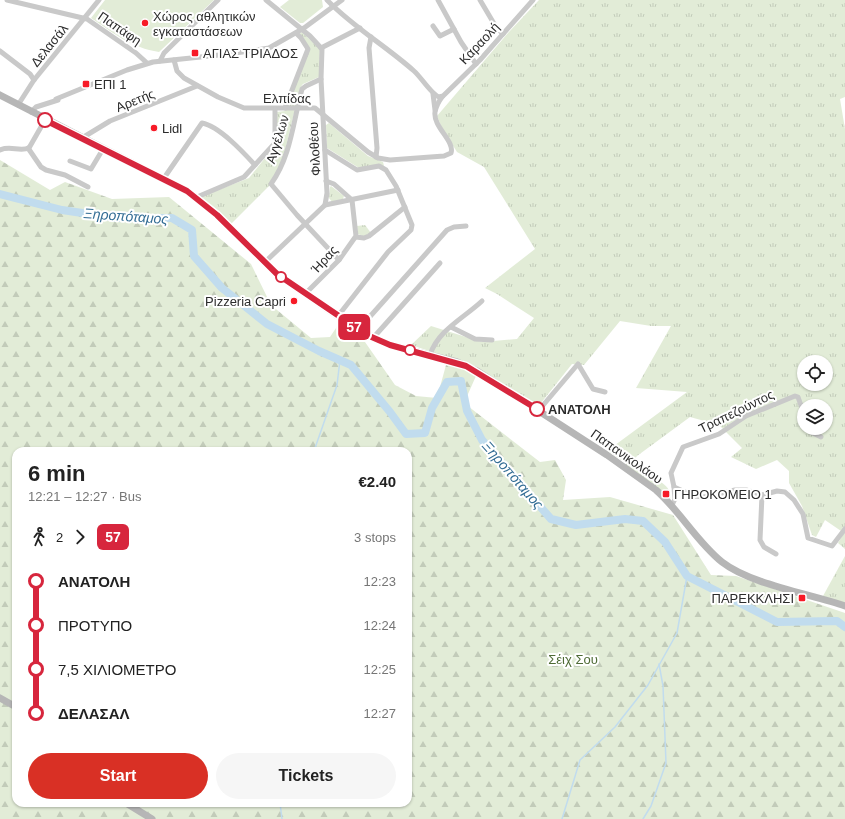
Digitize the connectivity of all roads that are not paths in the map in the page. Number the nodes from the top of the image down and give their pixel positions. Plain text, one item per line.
1 (7, 0) edge
2 (99, 0) edge
3 (218, 0) edge
4 (266, 0) edge
5 (327, 0) edge
6 (342, 0) edge
7 (438, 0) edge
8 (480, 0) edge
9 (533, 0) edge
10 (333, 6) junction
11 (84, 18) junction
12 (433, 26) dead end
13 (360, 28) junction
14 (301, 29) junction
15 (454, 30) junction
16 (296, 33) junction
17 (503, 34) junction
18 (371, 37) junction
19 (321, 48) junction
20 (0, 51) edge
21 (174, 60) junction
22 (160, 61) junction
23 (147, 64) junction
24 (476, 64) junction
25 (321, 79) junction
26 (34, 80) junction
27 (197, 86) junction
28 (433, 94) junction
29 (0, 95) edge
30 (440, 97) junction
31 (18, 105) junction
32 (285, 108) junction
33 (298, 108) junction
34 (275, 109) junction
35 (435, 110) junction
36 (31, 112) junction
37 (323, 114) junction
38 (45, 120) junction
39 (82, 138) junction
40 (28, 148) junction
41 (103, 149) junction
42 (0, 150) edge
43 (325, 150) junction
44 (376, 157) junction
45 (70, 161) dead end
46 (255, 165) junction
47 (164, 178) junction
48 (326, 181) junction
49 (88, 187) dead end
50 (398, 190) junction
51 (196, 197) junction
52 (352, 200) junction
53 (325, 205) junction
54 (405, 207) junction
55 (305, 224) junction
56 (466, 226) dead end
57 (356, 237) junction
58 (340, 260) junction
59 (264, 263) junction
60 (440, 263) dead end
61 (305, 294) junction
62 (482, 301) dead end
63 (338, 316) junction
64 (451, 327) junction
65 (358, 330) junction
66 (373, 338) junction
67 (492, 340) dead end
68 (430, 355) junction
69 (605, 392) dead end
70 (799, 399) edge
71 (538, 410) junction
72 (817, 435) edge
73 (821, 437) dead end
74 (674, 487) junction
75 (762, 495) junction
76 (672, 505) junction
77 (845, 529) edge
78 (776, 554) dead end
79 (845, 606) edge
80 (0, 698) edge
81 (12, 705) edge
82 (132, 807) edge
83 (152, 819) edge

1 - 11 street, Παπάφη
2 - 11 street, Δελασάλ
3 - 22 street
4 - 14 street
5 - 10 street
6 - 10 street
7 - 15 street
8 - 17 street
9 - 17 street, Καραολή
10 - 13 street
10 - 14 street
11 - 23 street, Παπάφη
11 - 26 street, Δελασάλ
12 - 15 street
13 - 18 street
13 - 19 street
14 - 16 street
14 - 19 street
15 - 24 street
16 - 21 street
16 - 32 street
17 - 24 street, Καραολή
18 - 28 street
18 - 44 street
19 - 25 street, Φιλοθέου
20 - 26 street
21 - 22 street
21 - 27 street, Ελπίδας
22 - 23 street
23 - 36 street
24 - 30 street, Καραολή
25 - 33 street, Αγγέλων
25 - 37 street, Φιλοθέου
26 - 31 street, Δελασάλ
27 - 34 street, Ελπίδας
27 - 39 street, Αρετής
28 - 30 street
28 - 35 street
29 - 31 main road, Παπανικολάου
30 - 35 street, Καραολή
31 - 36 main road, Παπανικολάου
32 - 33 street, Ελπίδας
32 - 34 street, Ελπίδας
33 - 37 street, Ελπίδας
33 - 55 street, Αγγέλων
34 - 46 street
35 - 44 street
36 - 38 main road, Παπανικολάου
37 - 43 street, Φιλοθέου
37 - 44 street, Ελπίδας
38 - 39 main road, Παπανικολάου
38 - 40 street
39 - 41 main road, Παπανικολάου
40 - 42 street
40 - 49 street
41 - 45 street
41 - 47 main road, Παπανικολάου
43 - 48 street, Φιλοθέου
43 - 50 street
46 - 47 street, Αγγέλων
46 - 51 street
47 - 51 main road, Παπανικολάου
48 - 52 street
48 - 53 street, Φιλοθέου
50 - 52 street
50 - 54 street
51 - 59 main road, Παπανικολάου
52 - 53 street
52 - 57 street
53 - 55 street
54 - 57 street
54 - 63 street
55 - 58 street, Αγγέλων
55 - 59 street
56 - 65 street
57 - 58 street, Ήρας
58 - 61 street, Ήρας
59 - 61 main road, Παπανικολάου
60 - 66 street
61 - 63 main road, Παπανικολάου
62 - 64 street
63 - 65 main road, Παπανικολάου
64 - 67 street
64 - 68 street
65 - 66 main road, Παπανικολάου
66 - 68 main road, Παπανικολάου
68 - 71 main road, Παπανικολάου
69 - 71 street
70 - 74 street, Τραπεζούντος
71 - 76 main road, Παπανικολάου
72 - 73 street
74 - 75 street
74 - 76 street
75 - 77 street
75 - 78 street
76 - 79 main road, Παπανικολάου
80 - 81 main road
82 - 83 main road

